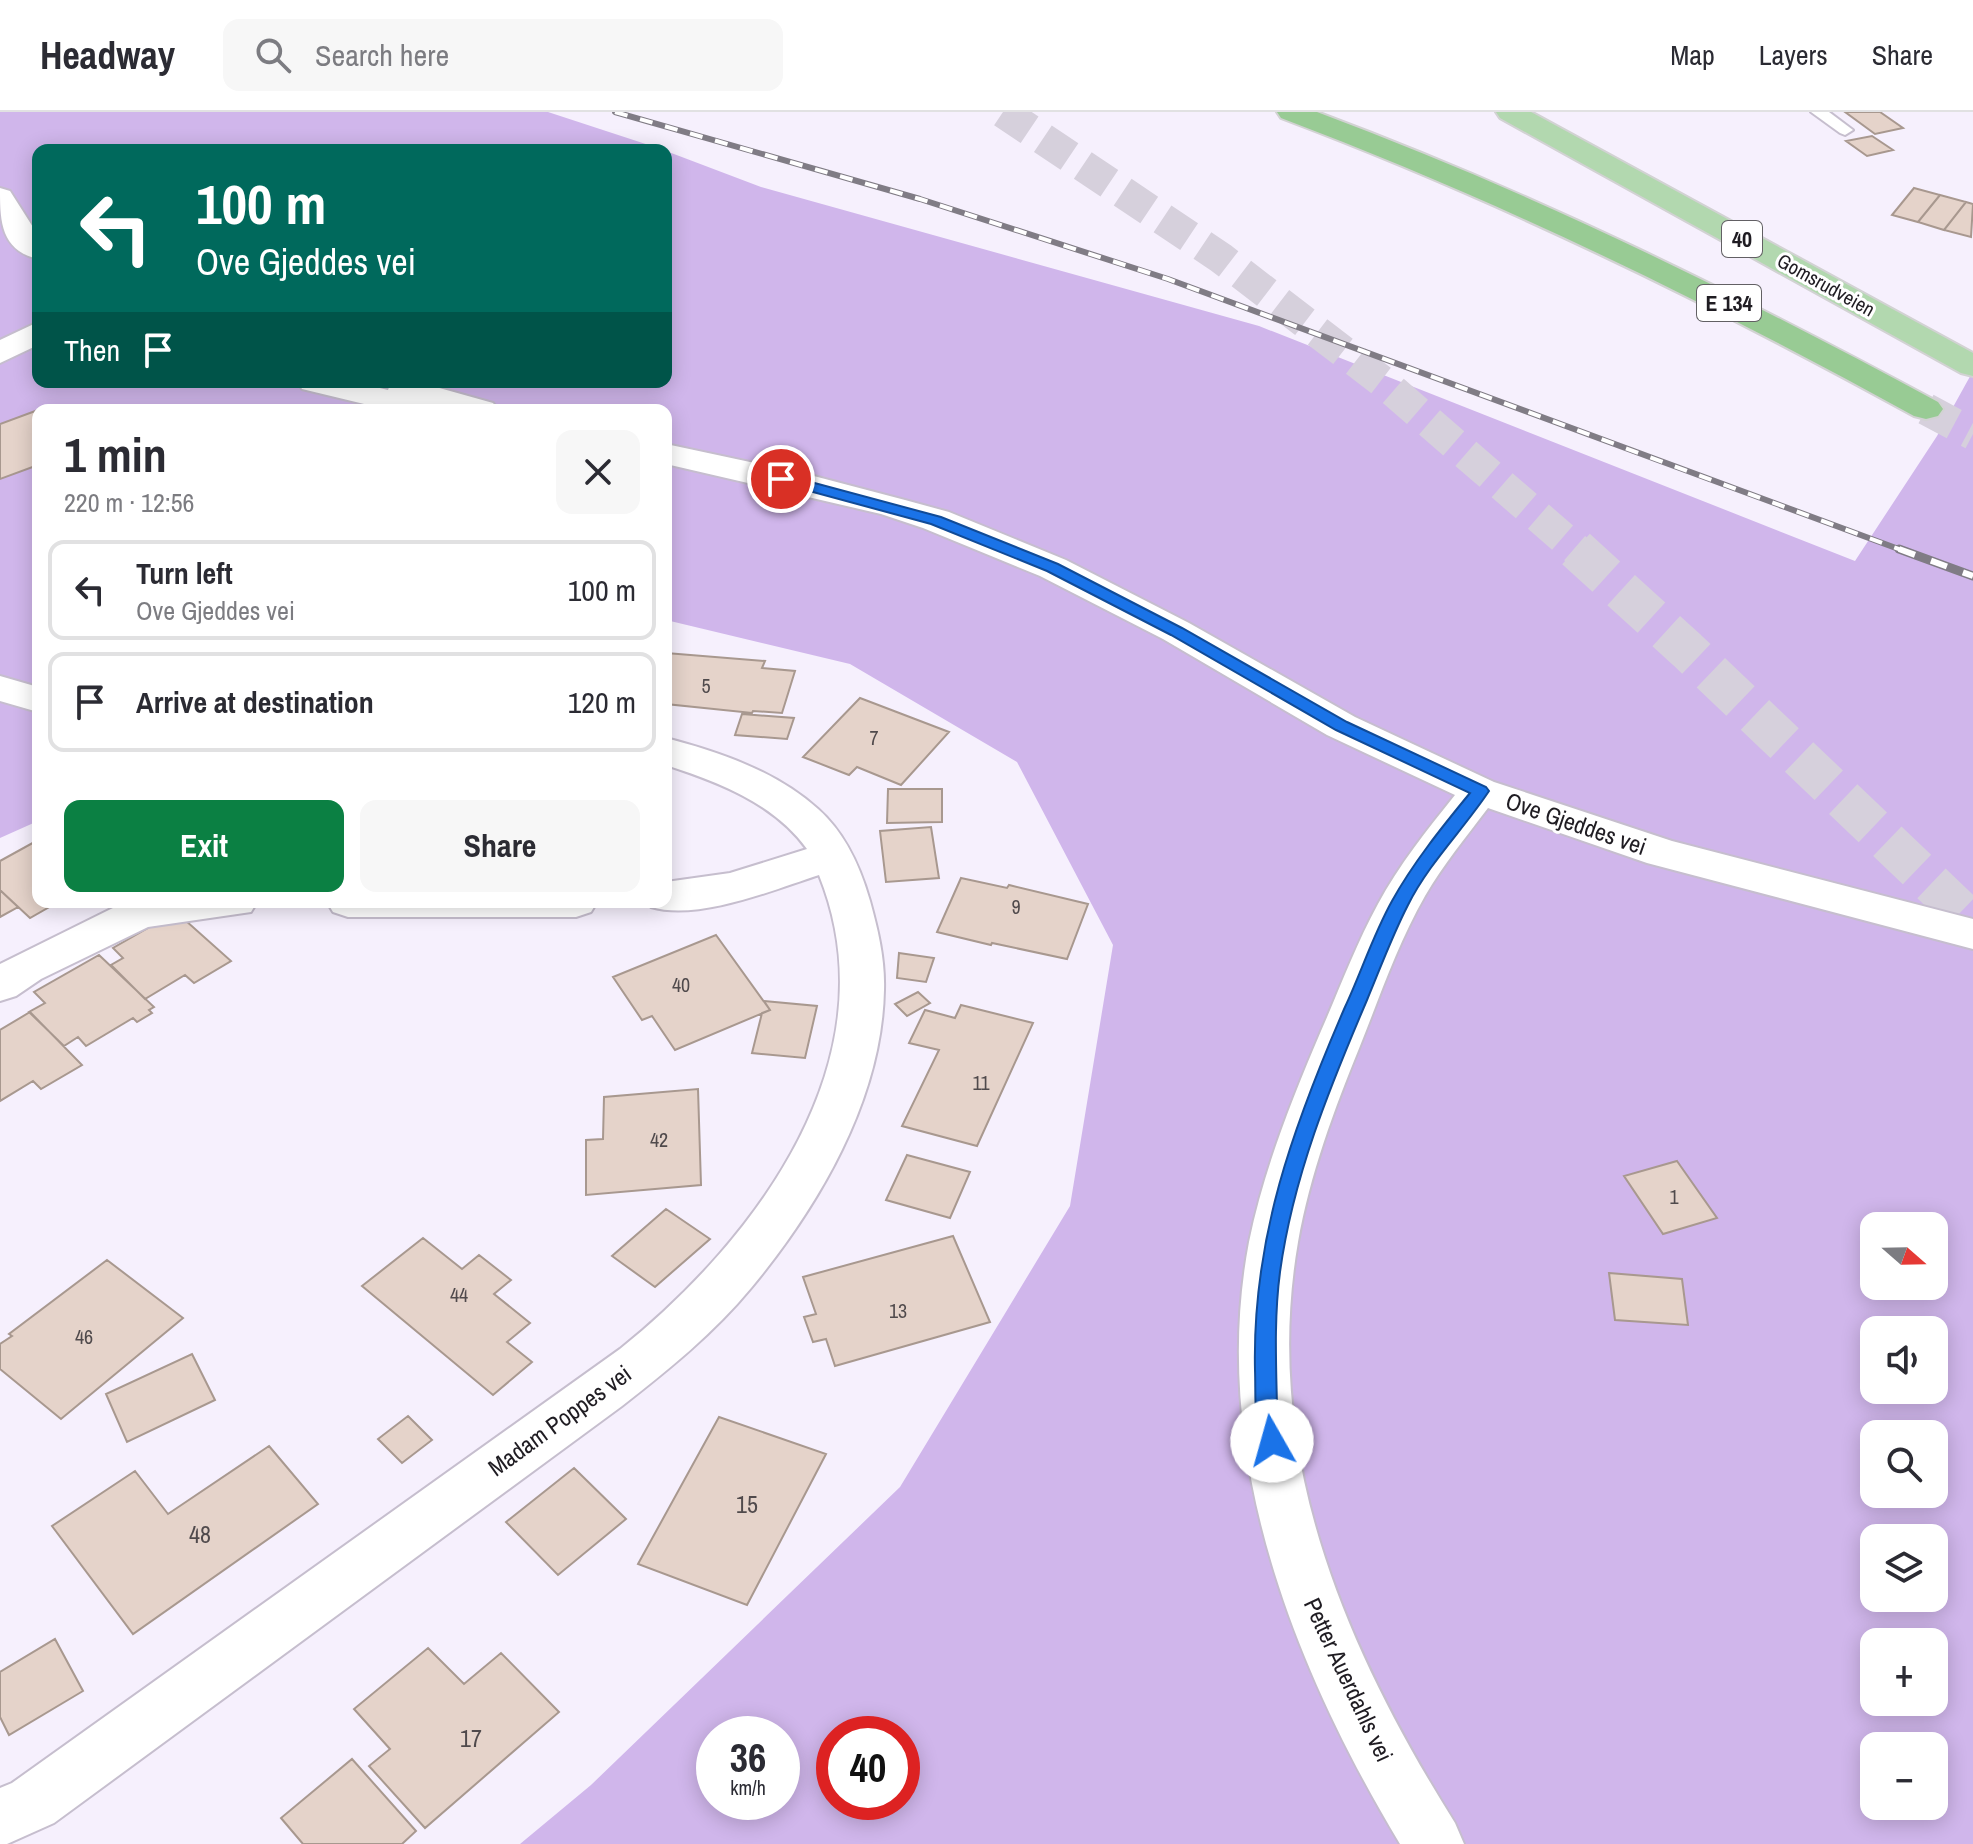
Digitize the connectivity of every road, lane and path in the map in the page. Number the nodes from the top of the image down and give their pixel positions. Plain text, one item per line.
1 (1291, 112) edge
2 (1510, 112) edge
3 (1557, 112) edge
4 (1819, 112) edge
5 (1845, 130) dead end
6 (2, 200) edge
7 (32, 217) edge
8 (32, 245) edge
9 (1973, 337) edge
10 (1973, 366) edge
11 (339, 388) edge
12 (404, 388) edge
13 (405, 404) edge
14 (460, 404) edge
15 (1926, 409) tunnel mouth
16 (672, 455) edge
17 (0, 688) edge
18 (32, 698) edge
19 (672, 753) edge
20 (1480, 791) junction
21 (833, 855) junction
22 (672, 897) edge
23 (184, 908) edge
24 (1973, 934) edge
25 (0, 985) edge
26 (0, 1818) edge
27 (1434, 1844) edge

1 - 15 highway, E 134
2 - 10 main road, Gomsrudveien / 40
3 - 9 main road, Gomsrudveien / 40
4 - 5 lane
6 - 7 street
6 - 8 street
11 - 13 street
12 - 14 street
16 - 20 street, Ove Gjeddes vei
17 - 18 street
19 - 21 street, Madam Poppes vei
20 - 24 street, Ove Gjeddes vei
20 - 27 street, Petter Auerdahls vei
21 - 22 street
21 - 26 street, Madam Poppes vei
23 - 25 street

